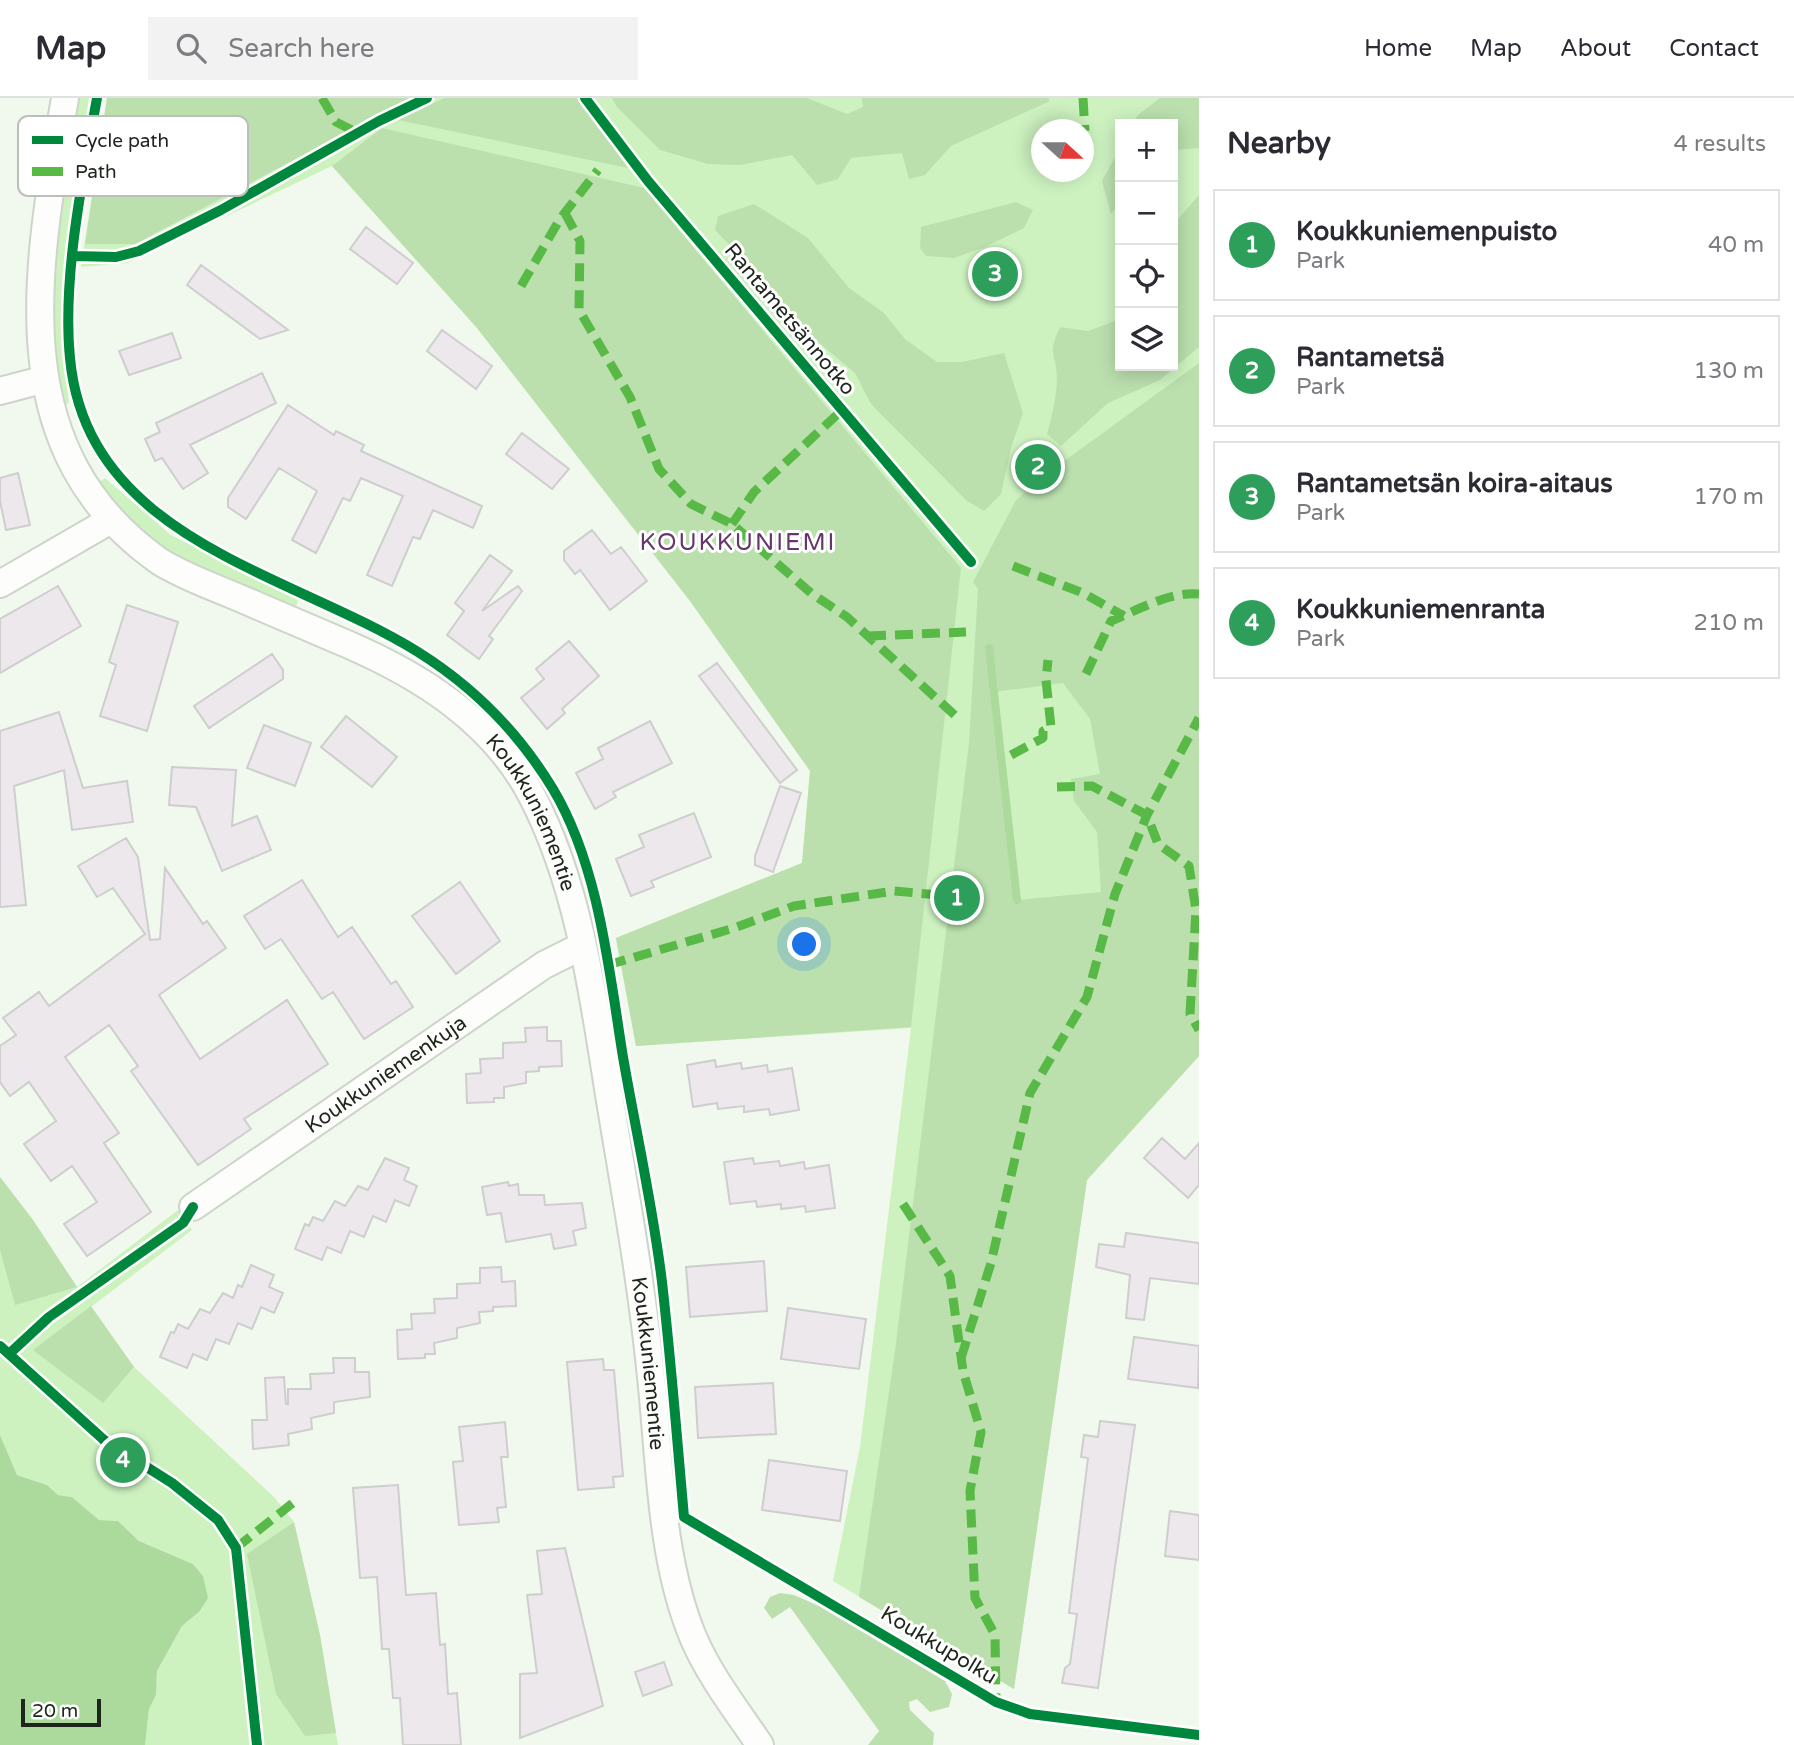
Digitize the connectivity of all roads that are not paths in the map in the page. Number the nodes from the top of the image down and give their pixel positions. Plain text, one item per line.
1 (65, 98) edge
2 (62, 116) edge
3 (50, 196) edge
4 (38, 382) junction
5 (0, 391) edge
6 (109, 521) junction
7 (0, 583) edge
8 (582, 946) junction
9 (193, 1207) dead end
10 (760, 1745) edge

1 - 2 street, Koukkuniementie
3 - 4 street, Koukkuniementie
4 - 5 street
4 - 6 street, Koukkuniementie
6 - 7 street
6 - 8 street, Koukkuniementie
8 - 9 street, Koukkuniemenkuja
8 - 10 street, Koukkuniementie

